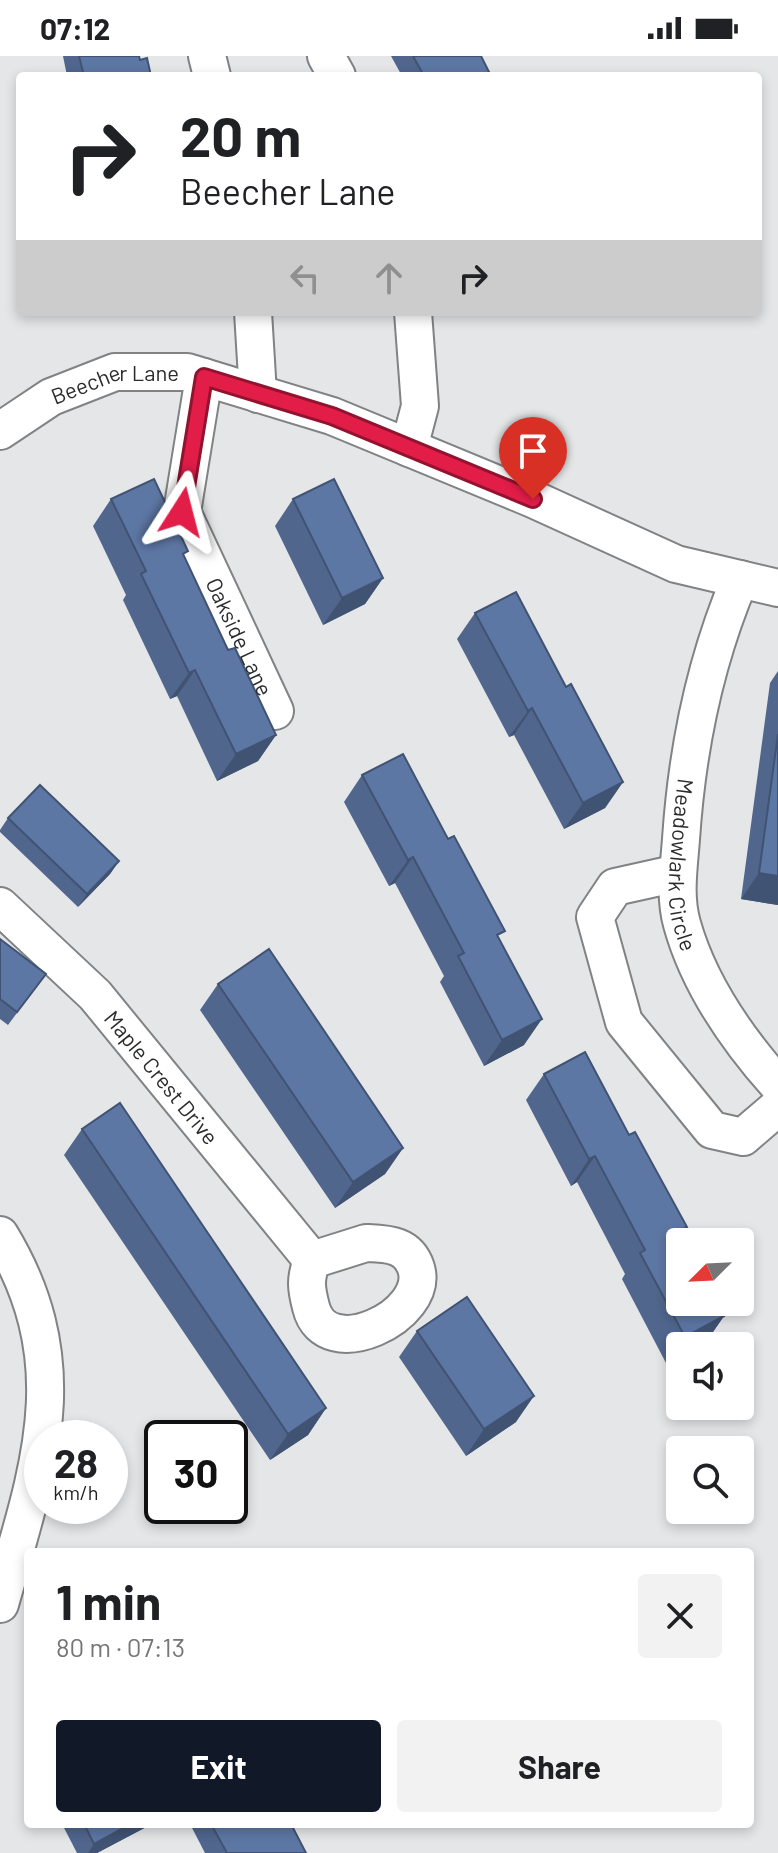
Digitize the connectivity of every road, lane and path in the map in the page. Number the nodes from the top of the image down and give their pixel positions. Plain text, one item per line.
1 (253, 316) edge
2 (413, 316) edge
3 (204, 377) junction
4 (258, 394) junction
5 (0, 431) edge
6 (409, 448) junction
7 (740, 579) junction
8 (778, 588) edge
9 (275, 711) dead end
10 (678, 873) junction
11 (0, 906) edge
12 (778, 1085) edge
13 (778, 1107) edge
14 (0, 1235) edge
15 (312, 1260) dead end
16 (0, 1604) edge

1 - 4 street
2 - 6 street
3 - 4 street, Beecher Lane
3 - 5 street, Beecher Lane
3 - 9 street, Oakside Lane
4 - 6 street, Beecher Lane
6 - 7 street, Beecher Lane
7 - 8 street, Beecher Lane
7 - 10 street, Meadowlark Circle
10 - 12 street, Meadowlark Circle
10 - 13 street
11 - 15 street, Maple Crest Drive
14 - 16 street

